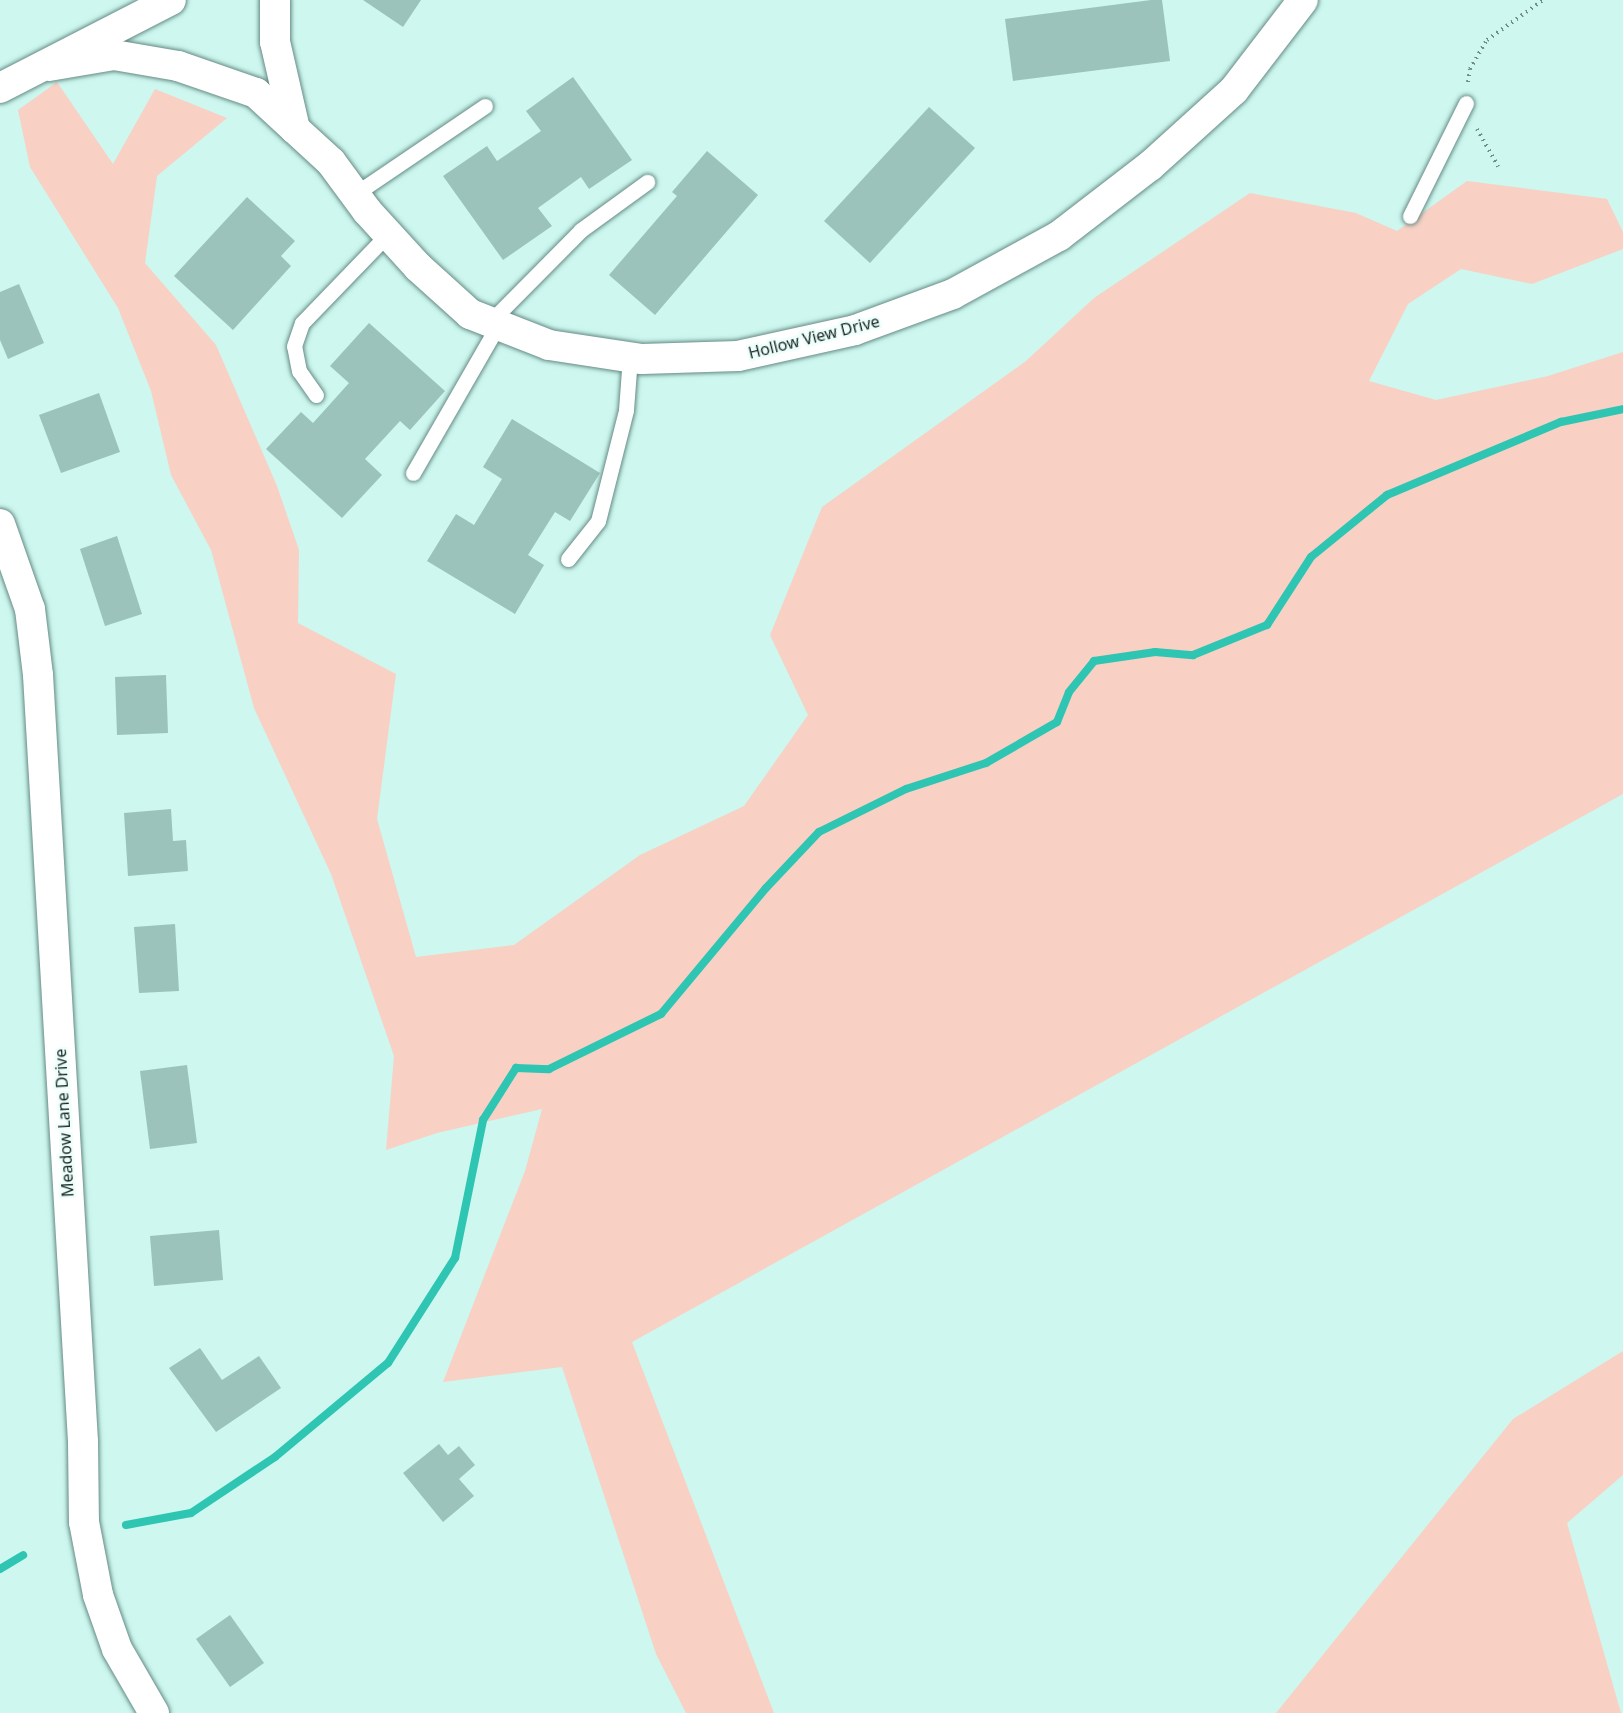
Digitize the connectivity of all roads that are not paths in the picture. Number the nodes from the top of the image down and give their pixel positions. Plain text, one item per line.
1 (171, 0) edge
2 (275, 0) edge
3 (1303, 0) edge
4 (48, 66) junction
5 (0, 88) edge
6 (1466, 103) road end
7 (485, 106) dead end
8 (295, 129) junction
9 (646, 182) dead end
10 (355, 194) junction
11 (1410, 216) dead end
12 (388, 234) junction
13 (494, 324) junction
14 (630, 357) junction
15 (316, 395) dead end
16 (413, 473) dead end
17 (0, 524) edge
18 (568, 559) dead end
19 (154, 1713) edge

1 - 4 street
2 - 8 street
3 - 14 street, Hollow View Drive
4 - 5 street
4 - 8 street, Hollow View Drive
6 - 11 lane
7 - 10 lane
8 - 10 street, Hollow View Drive
9 - 13 lane
10 - 12 street, Hollow View Drive
12 - 13 street, Hollow View Drive
12 - 15 lane
13 - 14 street, Hollow View Drive
13 - 16 lane
14 - 18 lane
17 - 19 street, Meadow Lane Drive

